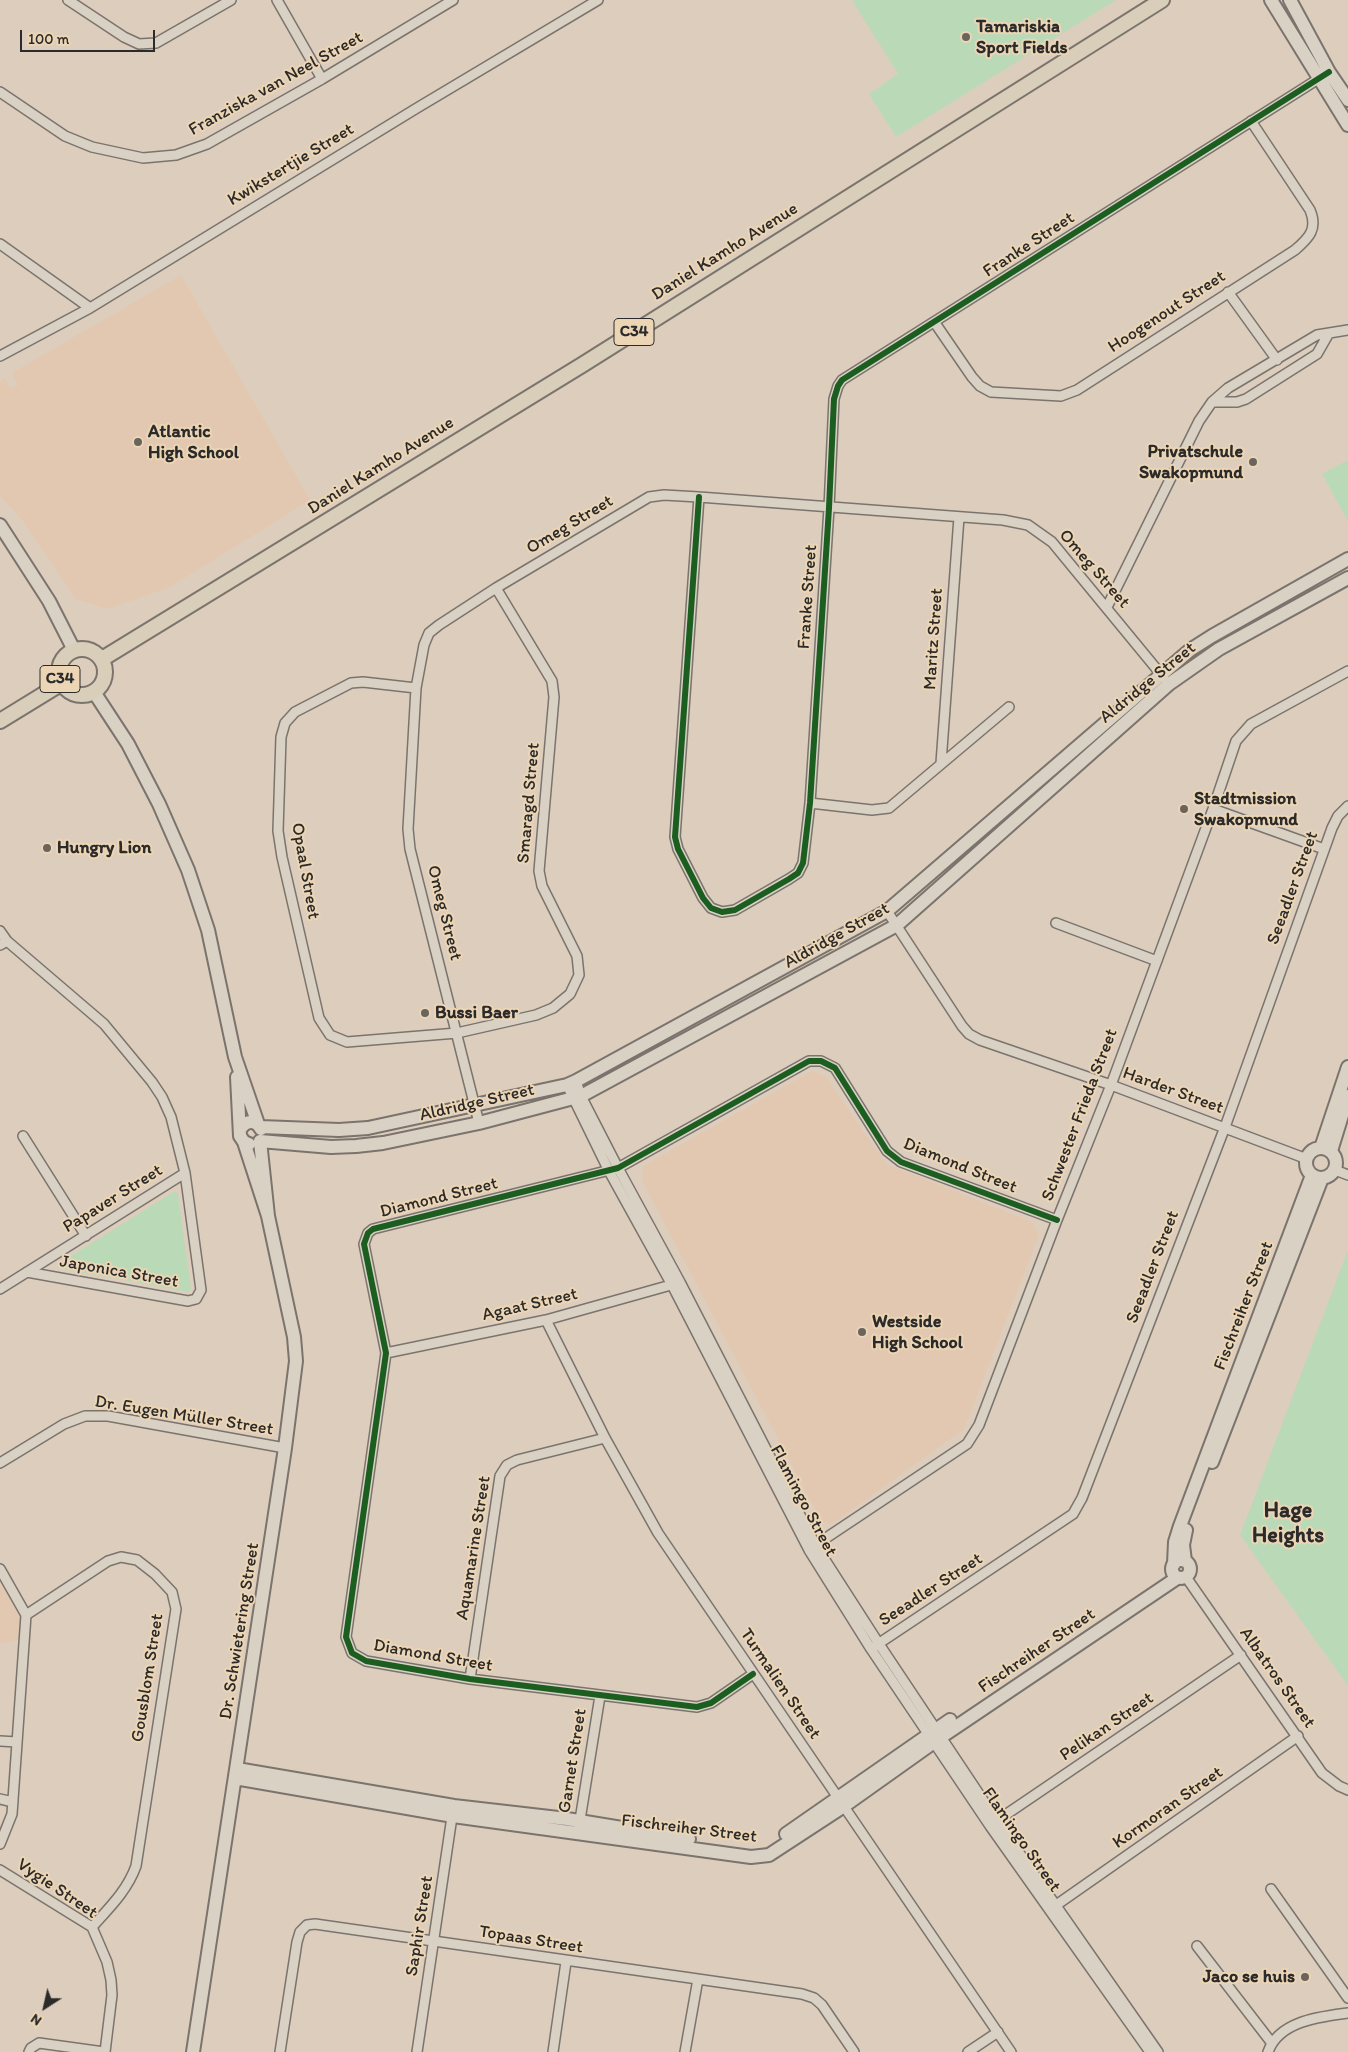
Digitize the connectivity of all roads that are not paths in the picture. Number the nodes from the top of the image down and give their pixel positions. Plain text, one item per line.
1 (68, 0) edge
2 (231, 0) edge
3 (277, 0) edge
4 (453, 0) edge
5 (598, 0) edge
6 (1162, 0) edge
7 (1271, 0) edge
8 (1290, 0) edge
9 (1323, 76) junction
10 (322, 79) junction
11 (0, 92) edge
12 (1348, 100) edge
13 (1251, 121) junction
14 (1348, 125) edge
15 (0, 244) edge
16 (1228, 292) junction
17 (90, 308) junction
18 (935, 323) junction
19 (1348, 330) edge
20 (1329, 333) junction
21 (0, 356) edge
22 (1276, 360) junction
23 (1212, 402) junction
24 (699, 497) junction
25 (829, 508) junction
26 (959, 517) junction
27 (0, 525) edge
28 (1348, 559) edge
29 (1348, 578) edge
30 (496, 588) junction
31 (1107, 607) junction
32 (1257, 610) junction
33 (1265, 624) junction
34 (74, 650) junction
35 (102, 659) junction
36 (1348, 671) edge
37 (1165, 679) junction
38 (62, 683) junction
39 (416, 688) junction
40 (94, 692) junction
41 (1009, 708) dead end
42 (0, 721) edge
43 (941, 763) junction
44 (810, 803) junction
45 (1348, 806) edge
46 (1213, 809) junction
47 (1324, 849) junction
48 (887, 911) junction
49 (1056, 923) dead end
50 (897, 925) junction
51 (0, 931) edge
52 (3, 943) edge
53 (1157, 961) junction
54 (457, 1033) junction
55 (235, 1057) junction
56 (1348, 1067) edge
57 (571, 1083) junction
58 (1111, 1085) junction
59 (577, 1097) junction
60 (1344, 1102) edge
61 (474, 1105) junction
62 (478, 1123) junction
63 (259, 1126) junction
64 (1225, 1127) junction
65 (241, 1128) junction
66 (23, 1136) dead end
67 (260, 1141) junction
68 (244, 1142) junction
69 (1326, 1150) junction
70 (1307, 1159) junction
71 (613, 1170) junction
72 (1335, 1170) junction
73 (185, 1173) junction
74 (1317, 1176) junction
75 (1348, 1176) edge
76 (268, 1216) junction
77 (1057, 1220) junction
78 (86, 1236) junction
79 (27, 1272) junction
80 (676, 1284) junction
81 (0, 1289) edge
82 (546, 1320) junction
83 (386, 1352) junction
84 (605, 1438) junction
85 (285, 1448) junction
86 (0, 1463) edge
87 (812, 1548) junction
88 (0, 1568) edge
89 (1179, 1570) junction
90 (26, 1615) junction
91 (875, 1647) junction
92 (1241, 1655) junction
93 (753, 1674) junction
94 (470, 1679) junction
95 (600, 1696) junction
96 (935, 1736) junction
97 (1298, 1736) junction
98 (0, 1741) edge
99 (17, 1742) junction
100 (236, 1774) junction
101 (1348, 1790) edge
102 (0, 1799) edge
103 (13, 1802) junction
104 (841, 1802) junction
105 (453, 1810) junction
106 (993, 1824) junction
107 (579, 1827) junction
108 (0, 1844) edge
109 (0, 1870) edge
110 (1271, 1889) dead end
111 (1053, 1908) junction
112 (92, 1928) junction
113 (434, 1941) junction
114 (1197, 1946) dead end
115 (566, 1962) junction
116 (698, 1979) junction
117 (1348, 1998) edge
118 (1348, 2013) edge
119 (998, 2032) junction
120 (1271, 2042) junction
121 (28, 2052) edge
122 (105, 2052) edge
123 (193, 2052) edge
124 (280, 2052) edge
125 (417, 2052) edge
126 (553, 2052) edge
127 (685, 2052) edge
128 (854, 2052) edge
129 (968, 2052) edge
130 (1011, 2052) edge
131 (1150, 2052) edge
132 (1158, 2052) edge
133 (1268, 2052) edge

1 - 2 street
3 - 10 street
4 - 10 street, Franziska van Neel Street
5 - 17 street, Kwikstertjie Street
6 - 35 main road, Daniel Kamho Avenue / C34
7 - 9 street
8 - 9 street
9 - 12 street
9 - 13 street, Franke Street
9 - 14 street
10 - 11 street, Franziska van Neel Street
13 - 16 street, Hoogenout Street
13 - 18 street, Franke Street
15 - 17 street
16 - 18 street, Hoogenout Street
16 - 22 street
17 - 21 street, Kwikstertjie Street
18 - 25 street, Franke Street
19 - 20 street
20 - 22 street
20 - 23 street
22 - 23 street
23 - 31 street
24 - 25 street, Omeg Street
24 - 30 street, Omeg Street
24 - 44 street, Franke Street
25 - 26 street, Omeg Street
25 - 44 street, Franke Street
26 - 31 street, Omeg Street
26 - 43 street, Maritz Street
27 - 34 street
28 - 32 street, Aldridge Street
29 - 33 street, Aldridge Street
30 - 39 street, Omeg Street
30 - 54 street, Smaragd Street
31 - 37 street, Omeg Street
32 - 33 street
32 - 37 street, Aldridge Street
33 - 37 street, Aldridge Street
34 - 35 main road, C34
34 - 38 main road, C34
35 - 40 main road, C34
36 - 46 street, Schwester Frieda Street
37 - 48 street, Aldridge Street
37 - 50 street, Aldridge Street
38 - 40 main road, C34
38 - 42 main road, C34
39 - 54 street, Omeg Street
39 - 54 street, Opaal Street
40 - 55 street
41 - 43 street
43 - 44 street
45 - 47 street, Seeadler Street
46 - 47 street
46 - 53 street, Schwester Frieda Street
47 - 64 street, Seeadler Street
48 - 50 street, Harder Street
48 - 57 street, Aldridge Street
49 - 53 street
50 - 58 street, Harder Street
50 - 59 street, Aldridge Street
51 - 52 street, Papaver Street
52 - 73 street, Papaver Street
53 - 58 street, Schwester Frieda Street
54 - 61 street, Omeg Street
55 - 63 street
55 - 65 street
56 - 60 street
57 - 59 street, Flamingo Street
57 - 61 street, Aldridge Street
58 - 64 street, Harder Street
58 - 77 street, Schwester Frieda Street
59 - 62 street, Aldridge Street
59 - 71 street, Flamingo Street
60 - 69 street
61 - 62 street, Omeg Street
61 - 63 street, Aldridge Street
62 - 67 street, Aldridge Street
63 - 65 street
63 - 67 street
64 - 70 street, Harder Street
64 - 91 street, Seeadler Street
65 - 68 street
66 - 78 street
67 - 68 street
67 - 76 street, Dr. Schwietering Street
68 - 76 street, Dr. Schwietering Street
69 - 70 street
69 - 72 street
70 - 74 street
71 - 77 street, Diamond Street
71 - 80 street, Flamingo Street
71 - 83 street, Diamond Street
72 - 74 street
72 - 75 street
73 - 78 street, Papaver Street
73 - 79 street, Japonica Street
74 - 89 street, Fischreiher Street
76 - 85 street, Dr. Schwietering Street
77 - 87 street, Schwester Frieda Street
78 - 79 street, Papaver Street
79 - 81 street, Papaver Street
80 - 82 street, Agaat Street
80 - 87 street, Flamingo Street
82 - 83 street, Agaat Street
82 - 84 street, Turmalien Street
83 - 94 street, Diamond Street
84 - 93 street, Turmalien Street
84 - 94 street, Aquamarine Street
85 - 86 street, Dr. Eugen Müller Street
85 - 100 street, Dr. Schwietering Street
87 - 91 street, Flamingo Street
88 - 90 street
89 - 92 street, Albatros Street
89 - 96 street, Fischreiher Street
90 - 99 street
90 - 112 street, Gousblom Street
91 - 96 street, Flamingo Street
92 - 97 street, Albatros Street
92 - 106 street, Pelikan Street
93 - 95 street, Diamond Street
93 - 104 street, Turmalien Street
94 - 95 street, Diamond Street
95 - 107 street, Garnet Street
96 - 104 street, Fischreiher Street
96 - 106 street, Flamingo Street
97 - 101 street, Albatros Street
97 - 111 street, Kormoran Street
98 - 99 street
99 - 103 street
100 - 105 street, Fischreiher Street
100 - 123 street, Dr. Schwietering Street
102 - 103 street
103 - 108 street
104 - 107 street, Fischreiher Street
104 - 119 street, Turmalien Street
105 - 107 street, Fischreiher Street
105 - 113 street, Saphir Street
106 - 111 street, Flamingo Street
109 - 112 street, Vygie Street
110 - 117 street
111 - 131 street
111 - 132 street
112 - 122 street, Vygie Street
113 - 115 street, Topaas Street
113 - 124 street, Topaas Street
113 - 125 street, Saphir Street
114 - 120 street
115 - 116 street, Topaas Street
115 - 126 street
116 - 127 street
116 - 128 street, Topaas Street
118 - 120 street
119 - 129 street
119 - 130 street, Turmalien Street
120 - 133 street
121 - 122 street, Vygie Street

